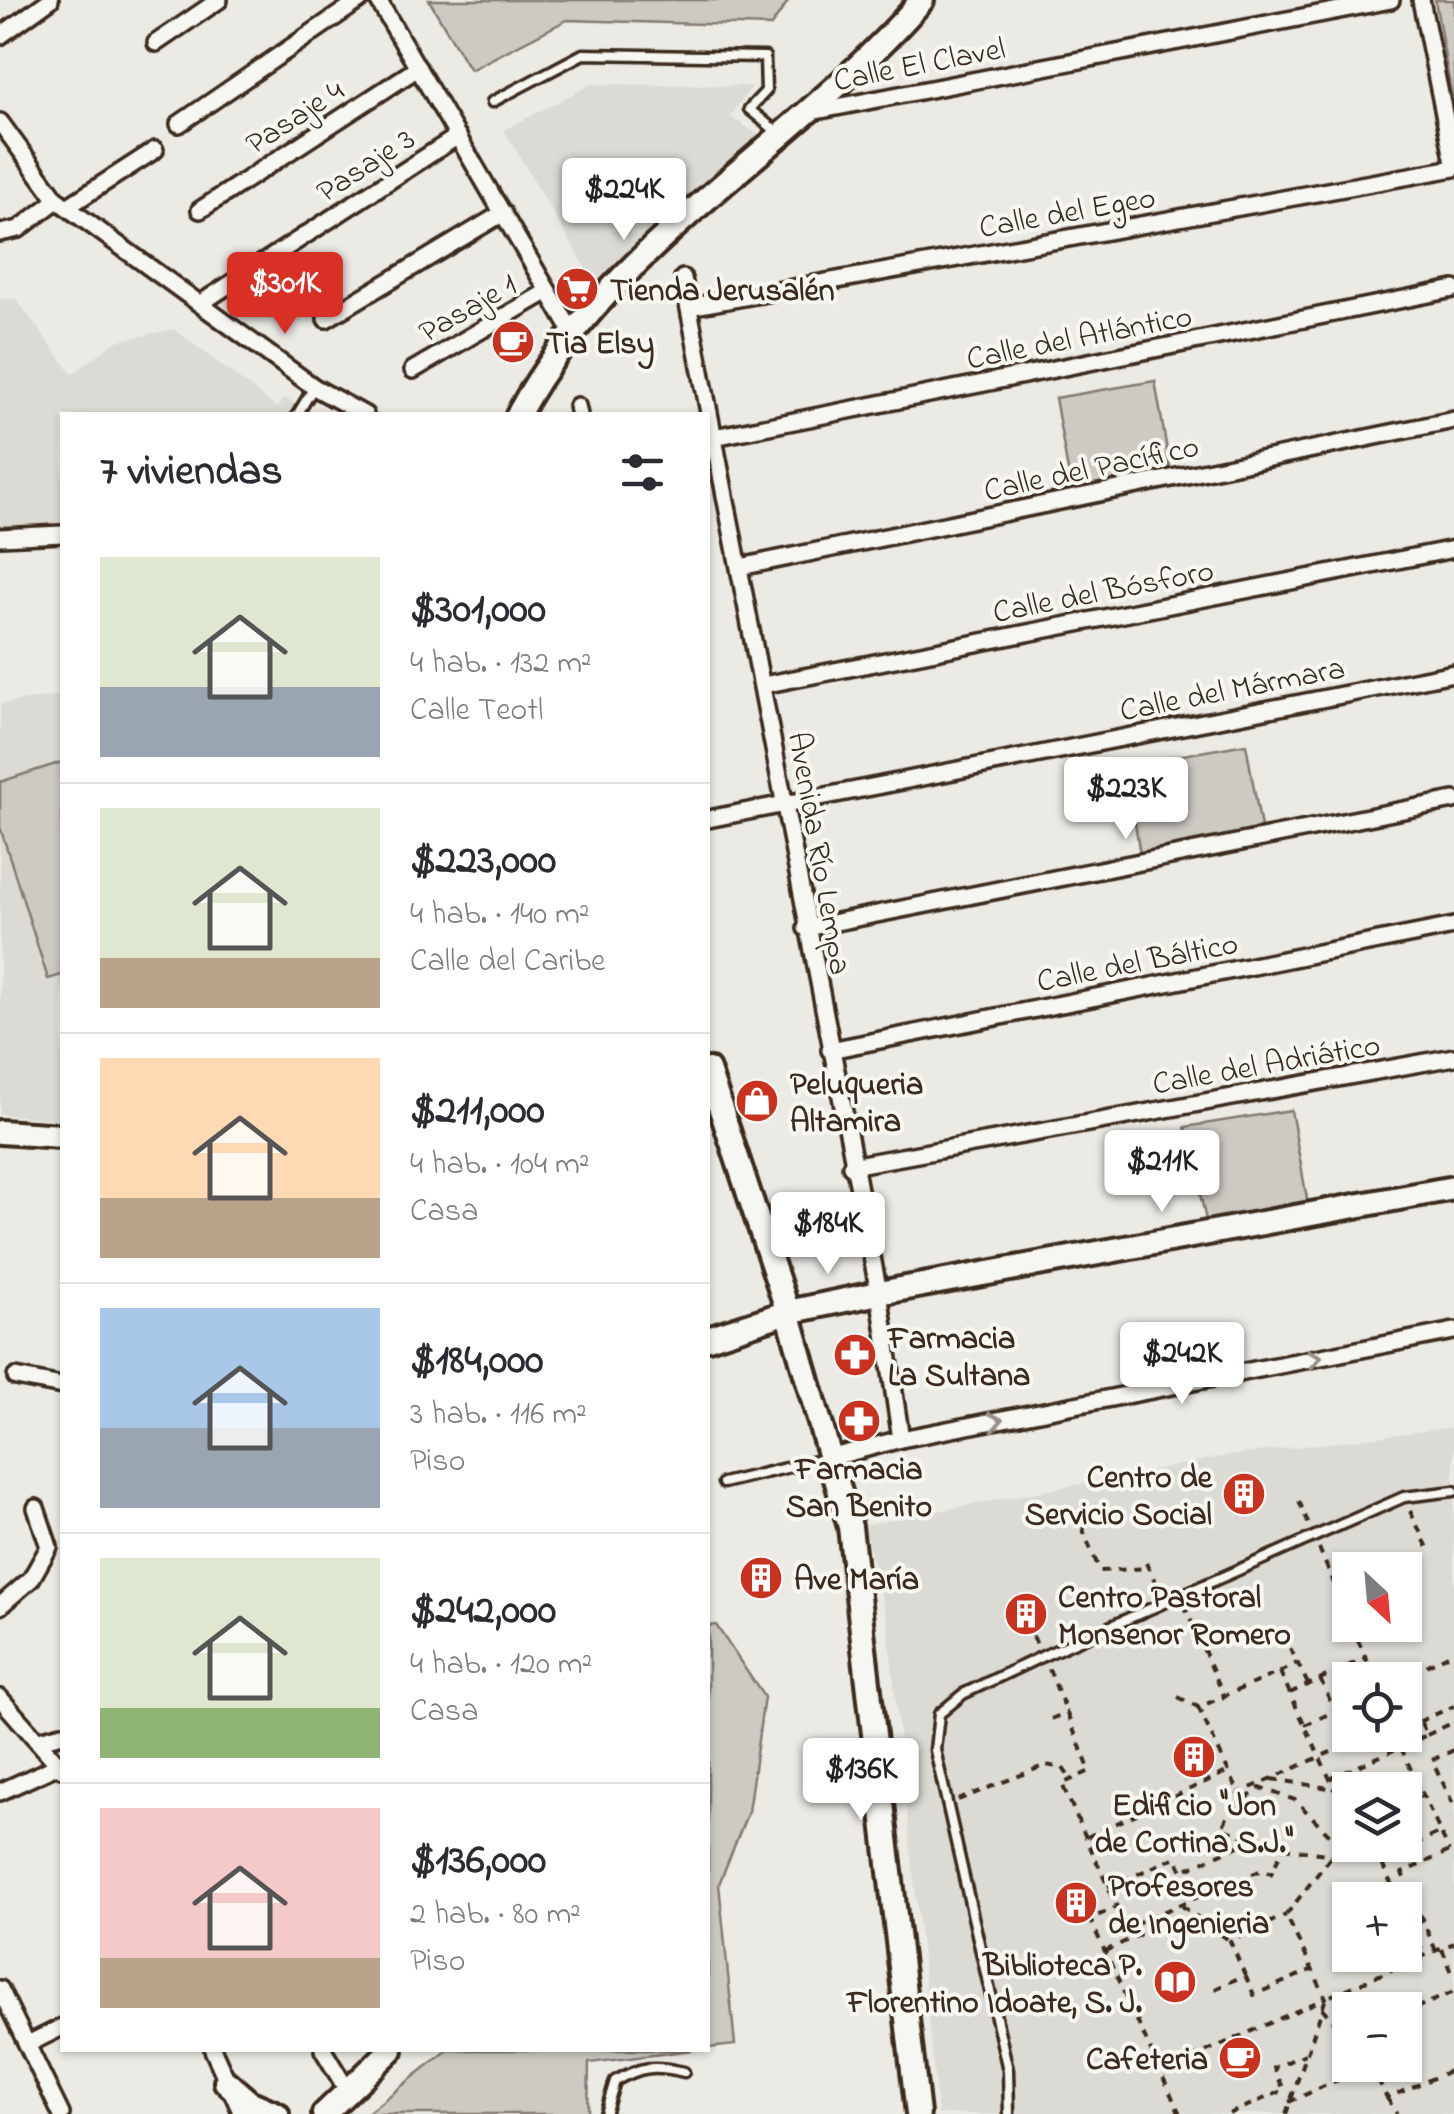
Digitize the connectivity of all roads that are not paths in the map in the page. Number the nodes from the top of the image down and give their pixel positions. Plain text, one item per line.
1 (50, 0) edge
2 (219, 0) edge
3 (360, 0) edge
4 (378, 0) edge
5 (922, 0) edge
6 (1391, 0) edge
7 (1422, 0) edge
8 (0, 36) edge
9 (156, 44) dead end
10 (418, 68) junction
11 (492, 102) dead end
12 (811, 112) junction
13 (0, 122) edge
14 (179, 124) dead end
15 (781, 135) junction
16 (458, 136) junction
17 (155, 150) dead end
18 (1454, 166) edge
19 (62, 204) junction
20 (200, 210) dead end
21 (503, 213) junction
22 (0, 233) edge
23 (683, 278) dead end
24 (1454, 290) edge
25 (548, 291) junction
26 (201, 303) junction
27 (689, 308) junction
28 (326, 319) dead end
29 (572, 332) junction
30 (413, 370) dead end
31 (314, 387) junction
32 (299, 412) edge
33 (359, 412) edge
34 (520, 412) edge
35 (709, 412) edge
36 (710, 416) edge
37 (1454, 420) edge
38 (714, 437) junction
39 (60, 534) edge
40 (0, 537) edge
41 (1454, 550) edge
42 (740, 567) junction
43 (1454, 673) edge
44 (763, 685) junction
45 (1454, 800) edge
46 (785, 804) junction
47 (710, 818) edge
48 (1454, 926) edge
49 (806, 928) junction
50 (830, 1050) junction
51 (1454, 1058) edge
52 (710, 1076) edge
53 (0, 1132) edge
54 (60, 1136) edge
55 (851, 1166) junction
56 (1454, 1188) edge
57 (878, 1294) junction
58 (788, 1312) junction
59 (1454, 1331) edge
60 (710, 1337) edge
61 (16, 1378) dead end
62 (60, 1386) edge
63 (901, 1439) junction
64 (833, 1457) junction
65 (722, 1483) dead end
66 (1454, 1491) edge
67 (36, 1508) dead end
68 (0, 1606) edge
69 (0, 1698) edge
70 (60, 1735) edge
71 (40, 1740) junction
72 (60, 1766) edge
73 (60, 1767) edge
74 (0, 1792) edge
75 (0, 1989) edge
76 (60, 2028) edge
77 (28, 2044) junction
78 (214, 2052) edge
79 (324, 2052) edge
80 (389, 2052) edge
81 (684, 2072) dead end
82 (226, 2082) junction
83 (346, 2090) junction
84 (60, 2114) edge
85 (242, 2114) edge
86 (278, 2114) edge
87 (303, 2114) edge
88 (324, 2114) edge
89 (334, 2114) edge
90 (604, 2114) edge
91 (918, 2114) edge
92 (1009, 2114) edge

1 - 8 street
2 - 9 street
3 - 14 street
4 - 10 street
5 - 12 street
6 - 12 street, Calle El Clavel
7 - 18 street
10 - 16 street
10 - 20 street, Pasaje 4
11 - 15 lane
12 - 15 street
13 - 19 street
15 - 29 street
16 - 21 street
16 - 26 street, Pasaje 3
17 - 19 street
18 - 27 street, Calle del Egeo
19 - 22 street
19 - 26 street
21 - 25 street
21 - 28 street
23 - 27 street, Avenida Río Lempa
24 - 38 street, Calle del Atlántico
25 - 29 street
25 - 30 street, Pasaje 1
26 - 31 street
27 - 35 street, Avenida Río Lempa
29 - 34 street
31 - 32 lane
31 - 33 street
36 - 38 street, Avenida Río Lempa
37 - 42 street, Calle del Pacífico
38 - 42 street, Avenida Río Lempa
39 - 40 street
41 - 44 street, Calle del Bósforo
42 - 44 street, Avenida Río Lempa
43 - 46 street, Calle del Mármara
44 - 46 street, Avenida Río Lempa
45 - 49 street
46 - 47 street, Calle del Mármara
46 - 49 street, Avenida Río Lempa
48 - 50 street, Calle del Báltico
49 - 50 street, Avenida Río Lempa
50 - 55 street, Avenida Río Lempa
51 - 55 street, Calle del Adriático
52 - 58 street
53 - 54 street
55 - 57 street, Avenida Río Lempa
56 - 57 street
57 - 58 street
57 - 63 street, Avenida Río Lempa
58 - 60 street
58 - 64 street
63 -> 59 street
61 - 62 street
63 - 64 street
64 - 65 lane
64 - 91 street
66 - 92 lane
67 - 68 street
69 - 71 street
70 - 71 street
71 - 72 street
73 - 74 street
75 - 77 street
76 - 77 street
77 - 84 street
78 - 82 street
79 - 83 street
80 - 83 street
81 - 90 lane
82 - 85 street
82 - 86 street
83 - 87 street
83 - 88 street
83 - 89 street

